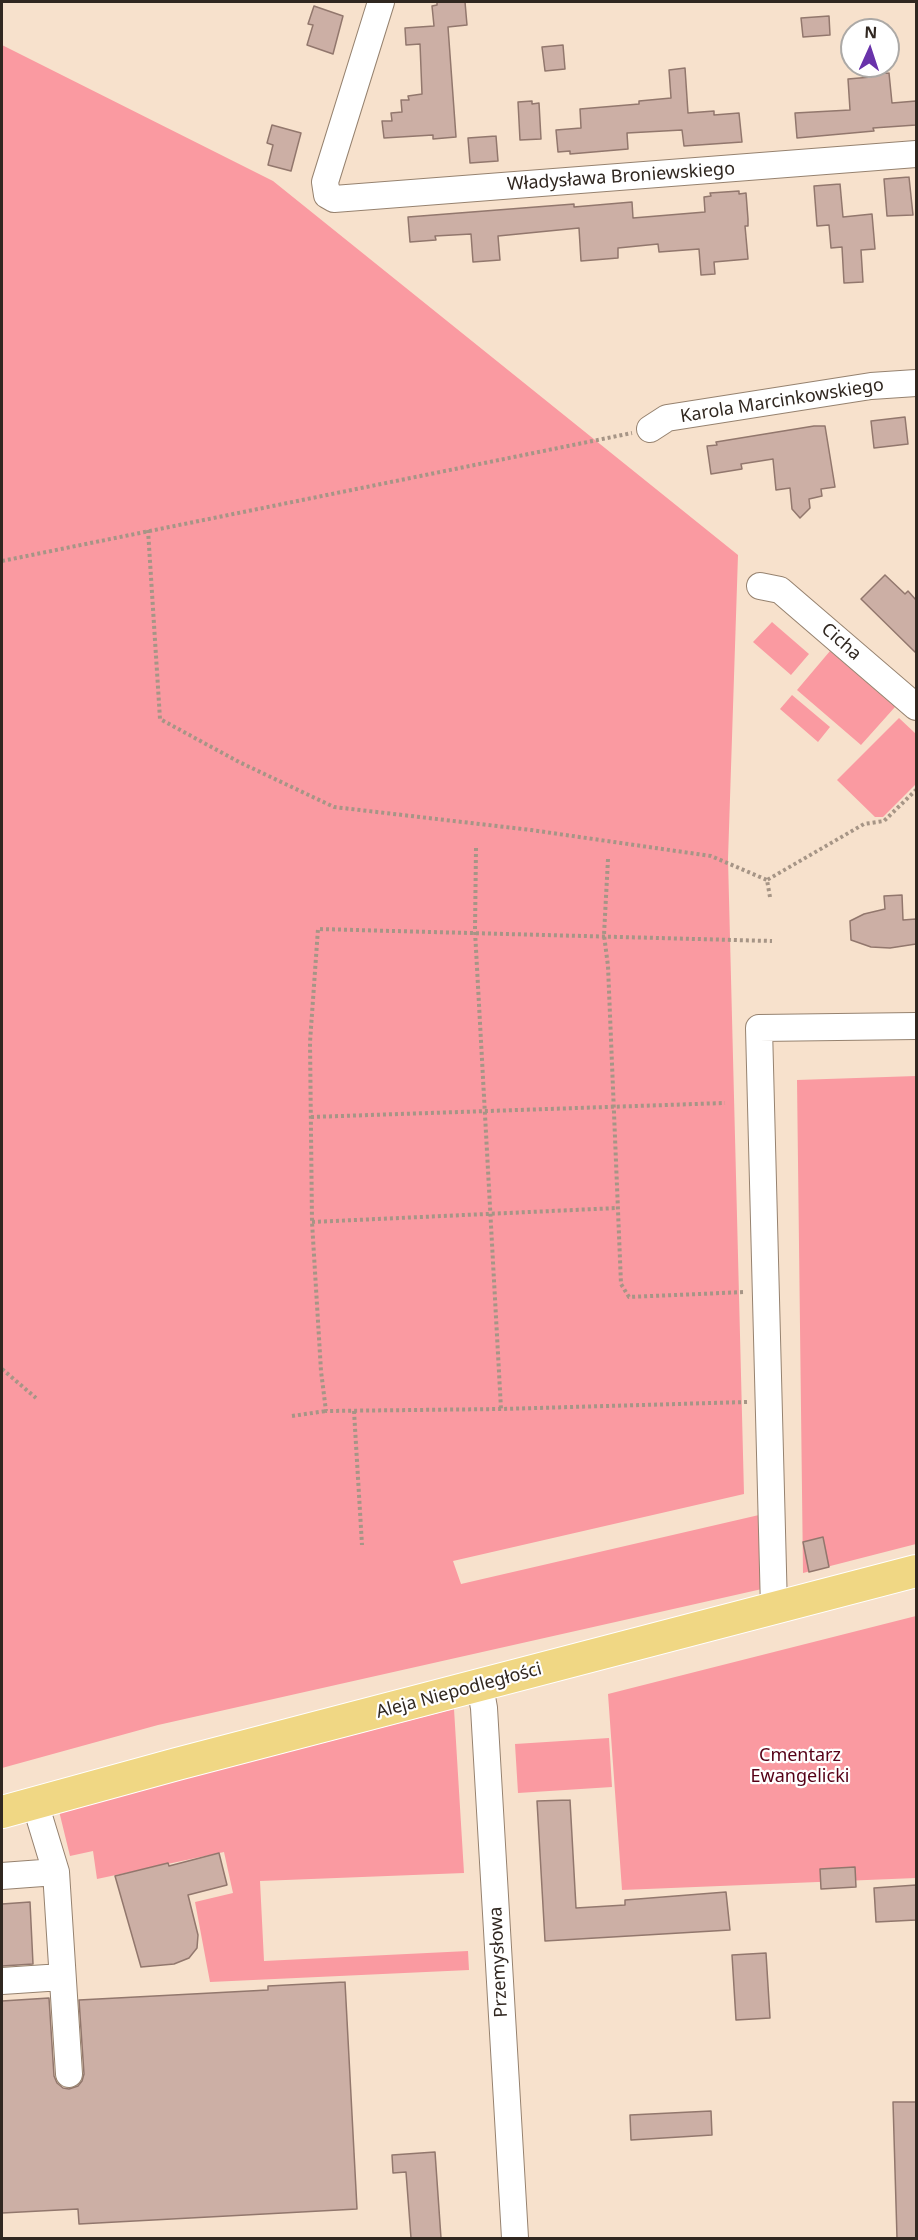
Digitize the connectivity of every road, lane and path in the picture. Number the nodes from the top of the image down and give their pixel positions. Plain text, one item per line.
1 (381, 2) edge
2 (916, 154) edge
3 (916, 382) edge
4 (650, 429) joint
5 (148, 530) junction
6 (2, 561) edge
7 (760, 586) dead end
8 (916, 707) edge
9 (916, 790) edge
10 (476, 848) dead end
11 (608, 859) dead end
12 (767, 880) junction
13 (770, 897) dead end
14 (475, 932) junction
15 (604, 935) junction
16 (772, 941) dead end
17 (916, 1026) edge
18 (725, 1103) dead end
19 (613, 1107) junction
20 (484, 1112) junction
21 (311, 1117) junction
22 (617, 1208) junction
23 (490, 1214) junction
24 (312, 1222) junction
25 (767, 1291) junction
26 (2, 1370) edge
27 (36, 1398) dead end
28 (769, 1401) junction
29 (501, 1409) junction
30 (326, 1411) junction
31 (354, 1411) junction
32 (292, 1416) dead end
33 (362, 1545) dead end
34 (916, 1571) edge
35 (774, 1608) junction
36 (480, 1686) junction
37 (35, 1803) junction
38 (2, 1812) edge
39 (56, 1872) junction
40 (2, 1876) edge
41 (62, 1977) junction
42 (2, 1981) edge
43 (69, 2074) dead end
44 (515, 2238) edge

1 - 2 street, Władysława Broniewskiego
3 - 4 street, Karola Marcinkowskiego
4 - 5 path
5 - 6 path
5 - 12 path
7 - 8 street, Cicha
9 - 12 path
10 - 14 path
11 - 15 path
12 - 13 path
14 - 15 path
14 - 20 path
14 - 21 path
15 - 16 path
15 - 19 path
17 - 25 street
18 - 19 path
19 - 20 path
19 - 22 path
20 - 21 path
20 - 23 path
21 - 24 path
22 - 23 path
22 - 25 path
23 - 24 path
23 - 29 path
24 - 30 path
25 - 28 street
26 - 27 path
28 - 29 path
28 - 35 street
29 - 31 path
30 - 31 path
30 - 32 path
31 - 33 path
34 - 35 main road, Aleja Niepodległości
35 - 36 main road, Aleja Niepodległości
36 - 37 main road, Aleja Niepodległości
36 - 44 street, Przemysłowa
37 - 38 main road, Aleja Niepodległości
37 - 39 street
39 - 40 street
39 - 41 street
41 - 42 street
41 - 43 street

